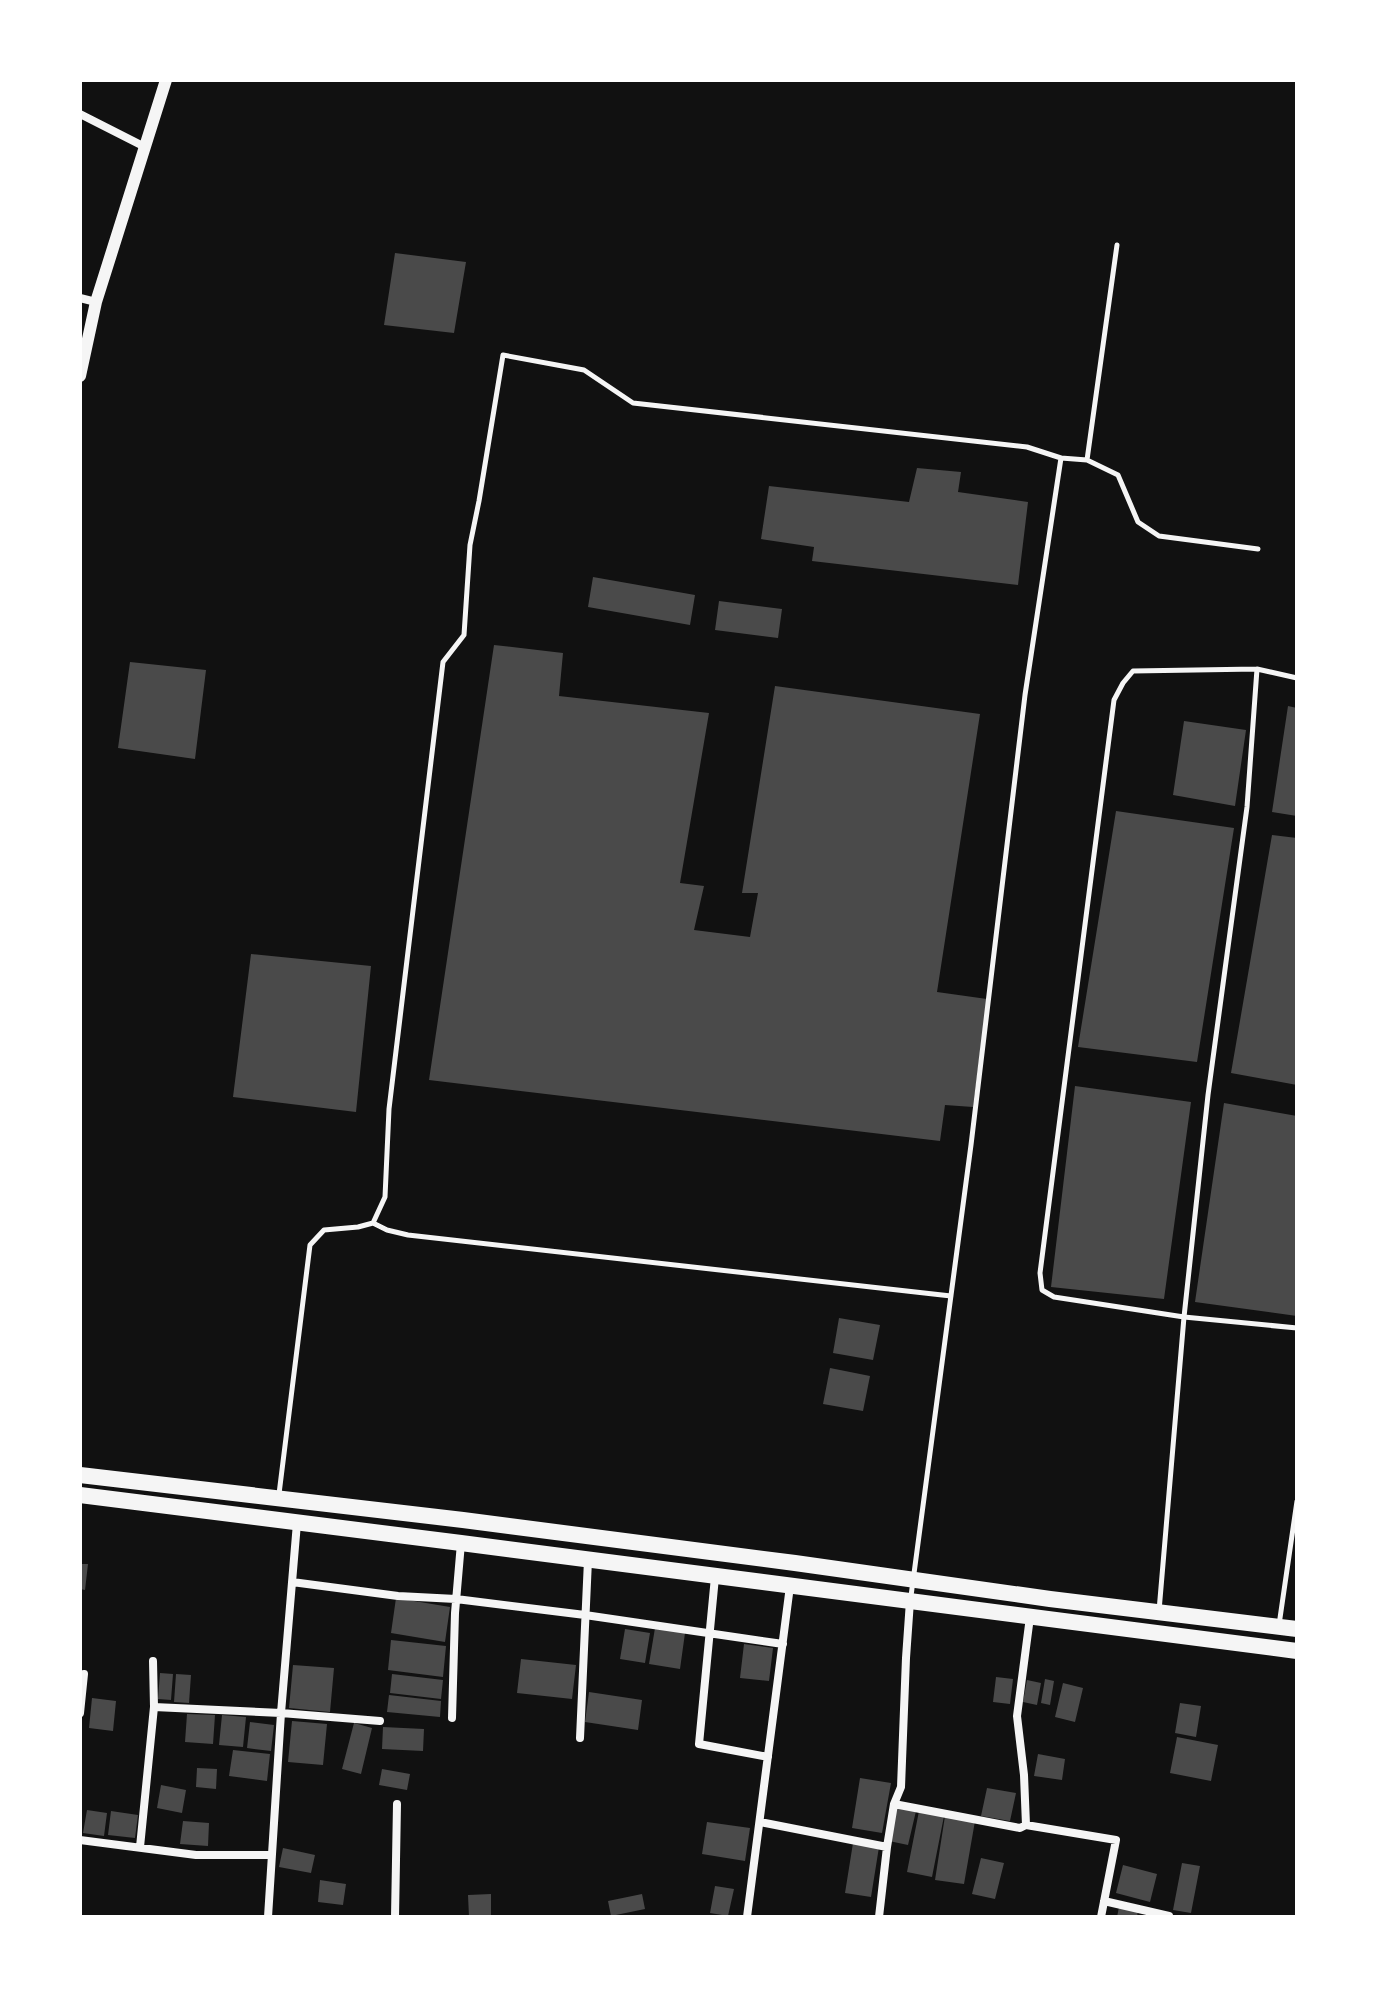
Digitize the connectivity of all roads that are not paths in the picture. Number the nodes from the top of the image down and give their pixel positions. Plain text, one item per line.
1 (166, 80) edge
2 (80, 114) edge
3 (145, 147) junction
4 (1117, 245) dead end
5 (80, 298) edge
6 (96, 302) junction
7 (80, 376) edge
8 (1061, 458) junction
9 (1087, 460) junction
10 (1258, 549) dead end
11 (1257, 669) junction
12 (1297, 678) edge
13 (373, 1223) junction
14 (951, 1296) junction
15 (1184, 1317) junction
16 (1297, 1328) edge
17 (80, 1475) edge
18 (80, 1495) edge
19 (279, 1499) junction
20 (1297, 1501) edge
21 (297, 1522) junction
22 (461, 1543) junction
23 (588, 1560) junction
24 (715, 1577) junction
25 (913, 1580) junction
26 (292, 1582) junction
27 (790, 1586) junction
28 (456, 1599) junction
29 (910, 1601) junction
30 (1159, 1612) junction
31 (585, 1615) junction
32 (1030, 1617) junction
33 (1279, 1626) junction
34 (1297, 1629) edge
35 (709, 1634) junction
36 (783, 1644) junction
37 (1297, 1651) edge
38 (153, 1661) dead end
39 (84, 1674) dead end
40 (154, 1707) junction
41 (80, 1713) edge
42 (281, 1713) junction
43 (452, 1718) dead end
44 (380, 1721) dead end
45 (580, 1738) dead end
46 (768, 1757) junction
47 (397, 1804) dead end
48 (894, 1804) junction
49 (760, 1822) junction
50 (1026, 1825) junction
51 (80, 1840) edge
52 (140, 1847) junction
53 (887, 1847) junction
54 (272, 1855) junction
55 (1104, 1901) junction
56 (1169, 1916) edge
57 (268, 1917) edge
58 (395, 1917) edge
59 (747, 1917) edge
60 (879, 1917) edge
61 (1101, 1917) edge

1 - 3 street
2 - 3 street
3 - 6 street
4 - 9 lane
5 - 6 street
6 - 7 street
8 - 9 lane
8 - 13 lane
8 - 14 lane
9 - 10 lane
11 - 12 lane
11 - 15 lane
11 - 15 lane
13 - 14 lane
13 - 19 lane
14 - 25 lane
15 - 16 lane
15 - 30 lane
17 - 19 main road
18 - 21 main road
19 - 25 main road
20 - 33 lane
21 - 22 main road
21 - 26 street
22 - 23 main road
22 - 28 street
23 - 24 main road
23 - 31 street
24 - 27 main road
24 - 35 street
25 - 29 lane
25 - 30 main road
26 - 28 street
26 - 42 street
27 - 29 main road
27 - 36 street
28 - 31 street
28 - 43 street
29 - 32 main road
29 - 48 street
30 - 33 main road
31 - 35 street
31 - 45 street
32 - 37 main road
32 - 50 street
33 - 34 main road
35 - 36 street
35 - 46 street
36 - 46 street
38 - 40 street
39 - 41 street
40 - 42 street
40 - 52 street
42 - 44 street
42 - 54 street
46 - 49 street
47 - 58 street
48 - 50 street
48 - 53 street
49 - 53 street
49 - 59 street
50 - 55 street
51 - 52 street
52 - 54 street
53 - 60 street
54 - 57 street
55 - 56 street
55 - 61 street

